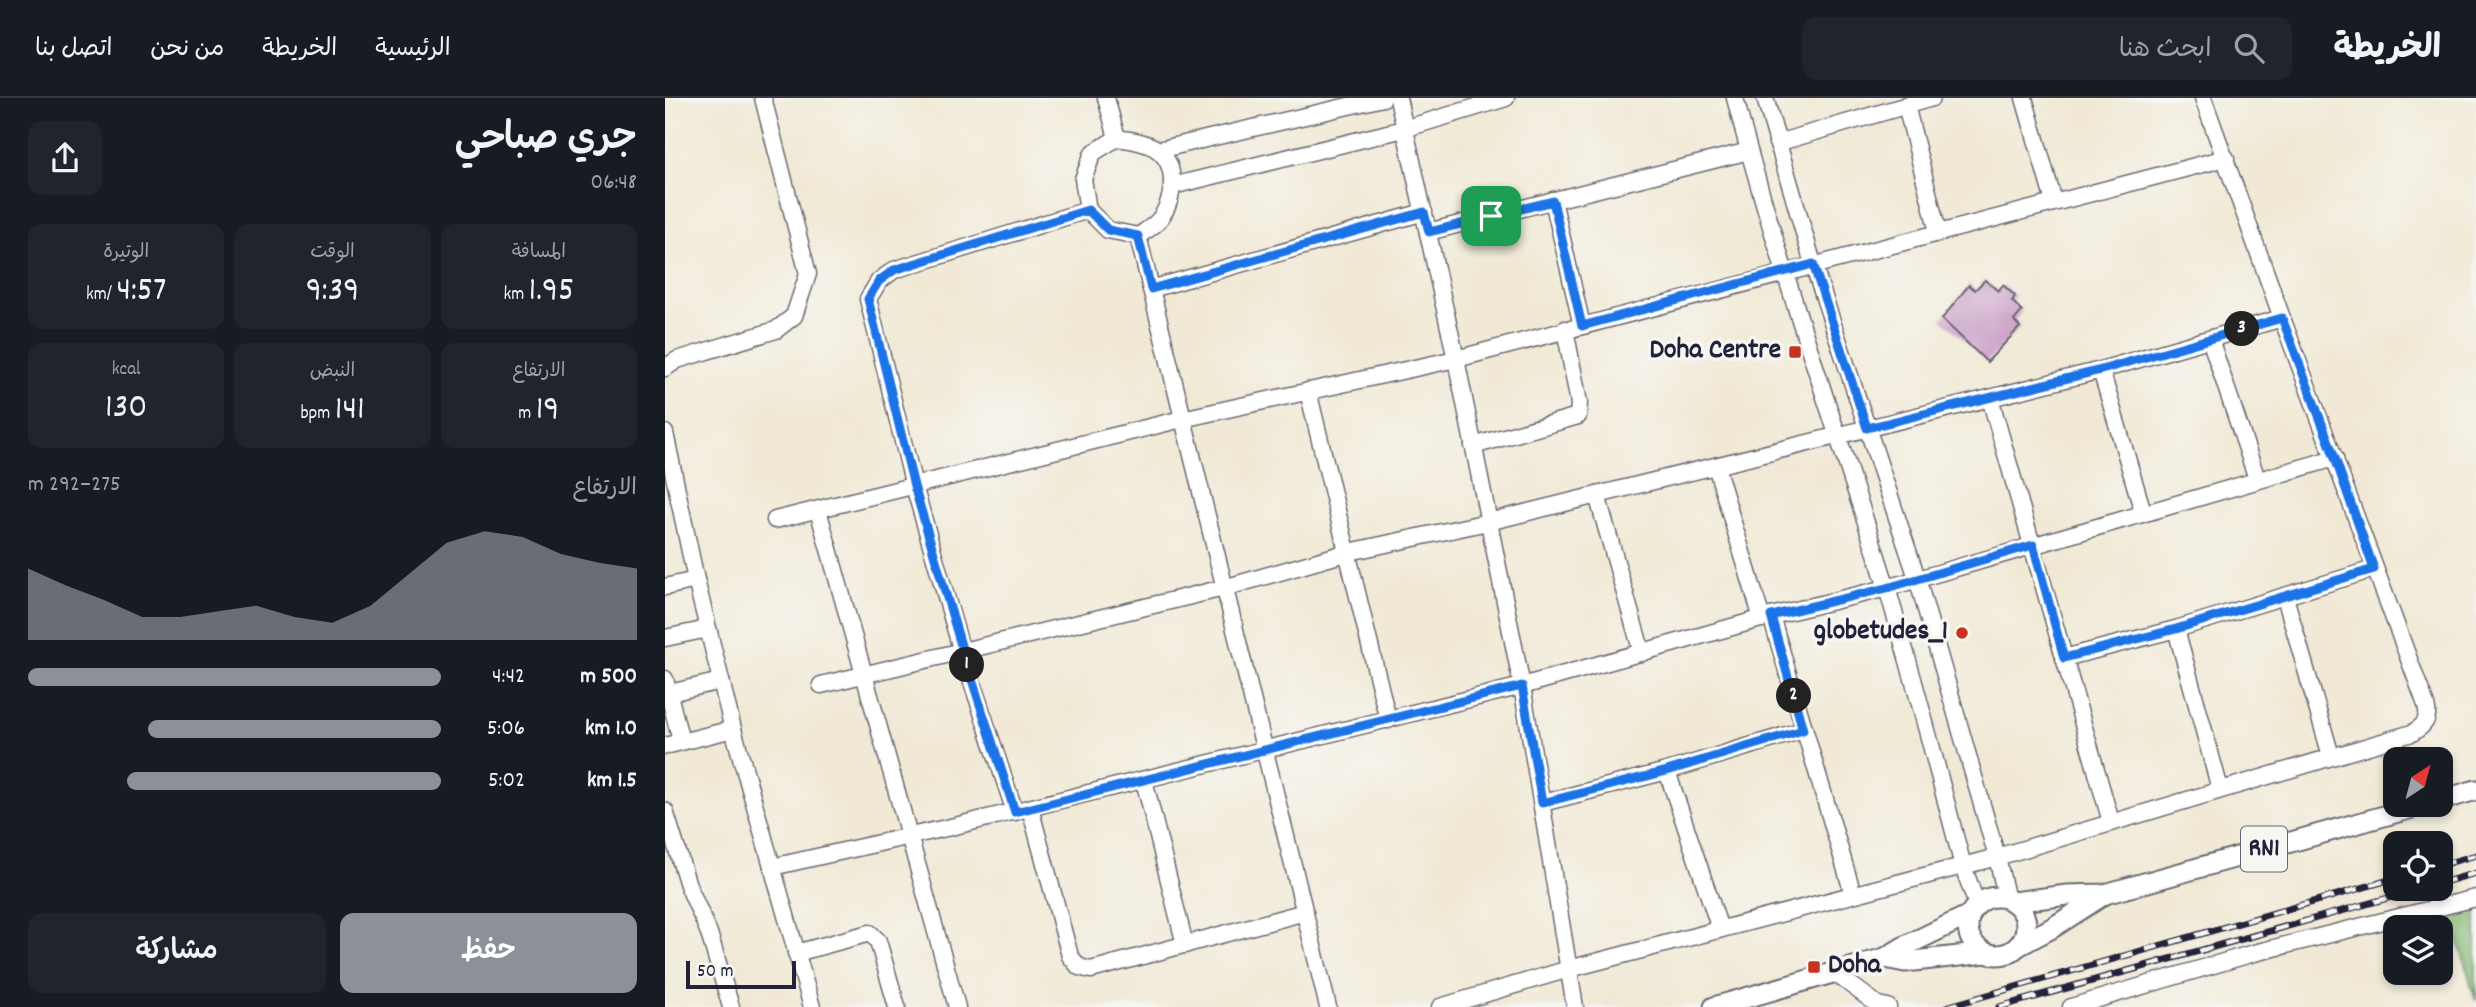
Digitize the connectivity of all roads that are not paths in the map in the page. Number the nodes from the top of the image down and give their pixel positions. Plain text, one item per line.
1 (763, 98) edge
2 (1107, 98) edge
3 (1383, 98) edge
4 (1398, 98) edge
5 (1506, 98) edge
6 (1735, 98) edge
7 (1765, 98) edge
8 (1931, 98) edge
9 (2024, 98) edge
10 (2203, 98) edge
11 (1906, 105) junction
12 (1404, 128) junction
13 (1117, 138) junction
14 (1777, 143) junction
15 (1158, 150) junction
16 (1749, 152) junction
17 (2226, 158) junction
18 (1173, 186) junction
19 (1553, 201) junction
20 (2054, 202) junction
21 (1088, 210) junction
22 (1424, 212) junction
23 (1429, 232) junction
24 (1938, 232) junction
25 (1138, 236) junction
26 (1813, 264) junction
27 (1786, 272) junction
28 (1151, 289) junction
29 (2282, 318) junction
30 (1582, 326) junction
31 (1565, 329) junction
32 (2210, 339) junction
33 (1456, 359) junction
34 (665, 368) edge
35 (2101, 370) junction
36 (1308, 391) junction
37 (1990, 398) junction
38 (1182, 419) junction
39 (1867, 428) junction
40 (665, 433) edge
41 (1838, 436) junction
42 (1473, 446) junction
43 (2335, 458) junction
44 (1716, 466) junction
45 (670, 473) edge
46 (2257, 480) junction
47 (914, 486) junction
48 (1597, 495) junction
49 (818, 510) junction
50 (2143, 512) junction
51 (775, 520) dead end
52 (1488, 522) junction
53 (2033, 545) junction
54 (1349, 552) junction
55 (2374, 569) junction
56 (1917, 578) junction
57 (696, 579) junction
58 (665, 587) edge
59 (1224, 587) junction
60 (1887, 588) junction
61 (2285, 597) junction
62 (1767, 618) junction
63 (708, 629) junction
64 (2176, 629) junction
65 (665, 638) edge
66 (963, 652) junction
67 (1642, 653) junction
68 (2064, 658) junction
69 (865, 676) junction
70 (721, 681) junction
71 (821, 685) dead end
72 (1522, 686) junction
73 (666, 688) edge
74 (1388, 720) junction
75 (733, 729) junction
76 (1803, 730) junction
77 (673, 743) edge
78 (1264, 750) junction
79 (2331, 756) junction
80 (1667, 771) junction
81 (1144, 780) junction
82 (2220, 789) junction
83 (2476, 790) edge
84 (2453, 797) edge
85 (1542, 803) junction
86 (1023, 810) junction
87 (665, 811) edge
88 (2383, 816) edge
89 (2111, 822) junction
90 (909, 837) junction
91 (1997, 856) junction
92 (1963, 866) junction
93 (772, 867) junction
94 (1853, 894) junction
95 (2105, 894) junction
96 (2476, 898) edge
97 (2010, 901) junction
98 (1974, 910) junction
99 (1305, 912) junction
100 (1720, 929) junction
101 (1185, 944) junction
102 (2018, 946) junction
103 (796, 953) junction
104 (1986, 953) junction
105 (1885, 958) junction
106 (1569, 969) junction
107 (1835, 973) junction
108 (731, 1007) edge
109 (812, 1007) edge
110 (897, 1007) edge
111 (957, 1007) edge
112 (1328, 1007) edge
113 (1440, 1007) edge
114 (1575, 1007) edge
115 (1714, 1007) edge
116 (1888, 1007) edge
117 (2071, 1007) edge

1 - 34 street
2 - 13 street
3 - 15 street
4 - 12 street
5 - 12 street
6 - 16 street
7 - 14 street
8 - 11 street
9 - 20 street
10 - 17 street
11 - 14 street
11 - 24 street
12 - 18 street
12 - 22 street
13 - 15 street
13 - 21 street
14 - 26 street
15 - 18 street
16 - 19 street
16 - 27 street
17 - 20 street
17 - 29 street
18 - 25 street
19 - 23 street
19 - 30 street
20 - 24 street
21 - 25 street
21 - 47 street
22 - 23 street
22 - 28 street
23 - 33 street
24 - 26 street
25 - 28 street
26 - 27 street
26 - 39 street
27 - 30 street
27 - 41 street
28 - 38 street
29 - 32 street
29 - 43 street
30 - 31 street
31 - 33 street
31 - 42 street
32 - 35 street
32 - 46 street
33 - 36 street
33 - 42 street
35 - 37 street
35 - 50 street
36 - 38 street
36 - 54 street
37 - 39 street
37 - 53 street
38 - 47 street
38 - 59 street
39 - 41 street
39 - 56 street
40 - 45 street
41 - 44 street
41 - 60 street
42 - 52 street
43 - 46 street
43 - 55 street
44 - 48 street
44 - 62 street
45 - 57 street
46 - 50 street
47 - 49 street
47 - 66 street
48 - 52 street
48 - 67 street
49 - 51 street
49 - 69 street
50 - 53 street
52 - 54 street
52 - 72 street
53 - 56 street
53 - 68 street
54 - 59 street
54 - 74 street
55 - 61 street
55 - 79 street
56 - 60 street
56 - 91 street
57 - 58 street
57 - 63 street
59 - 66 street
59 - 78 street
60 - 62 street
60 - 92 street
61 - 64 street
61 - 79 street
62 - 67 street
62 - 76 street
63 - 65 street
63 - 70 street
64 - 68 street
64 - 82 street
66 - 69 street
66 - 86 street
67 - 72 street
68 - 89 street
69 - 71 street
69 - 90 street
70 - 73 street
70 - 75 street
72 - 74 street
72 - 85 street
73 - 77 street
74 - 78 street
75 - 77 street
75 - 93 street
76 - 80 street
76 - 94 street
78 - 81 street
78 - 99 street
79 - 82 street
80 - 85 street
80 - 100 street
81 - 86 street
81 - 101 street
82 - 89 street
83 - 84 main road
85 - 106 street
86 - 90 street
86 - 101 street
87 - 108 street
88 - 95 main road, RN1
89 - 91 street
90 - 93 street
90 - 111 street
91 - 92 street
91 - 97 street
92 - 94 street
92 - 98 street
93 - 103 street
94 - 100 street
95 - 97 main road, RN1
95 - 102 main road, RN1
96 - 117 street
97 - 98 main road, RN1
97 - 102 main road
98 - 104 main road
98 - 105 main road, RN1
99 - 101 street
99 - 112 street
100 - 106 street
102 - 104 main road, RN1
103 - 109 street
103 - 110 street
104 - 105 main road, RN1
105 - 107 main road, RN1
106 - 113 street
106 - 114 street
107 - 115 main road, RN1
107 - 116 street

